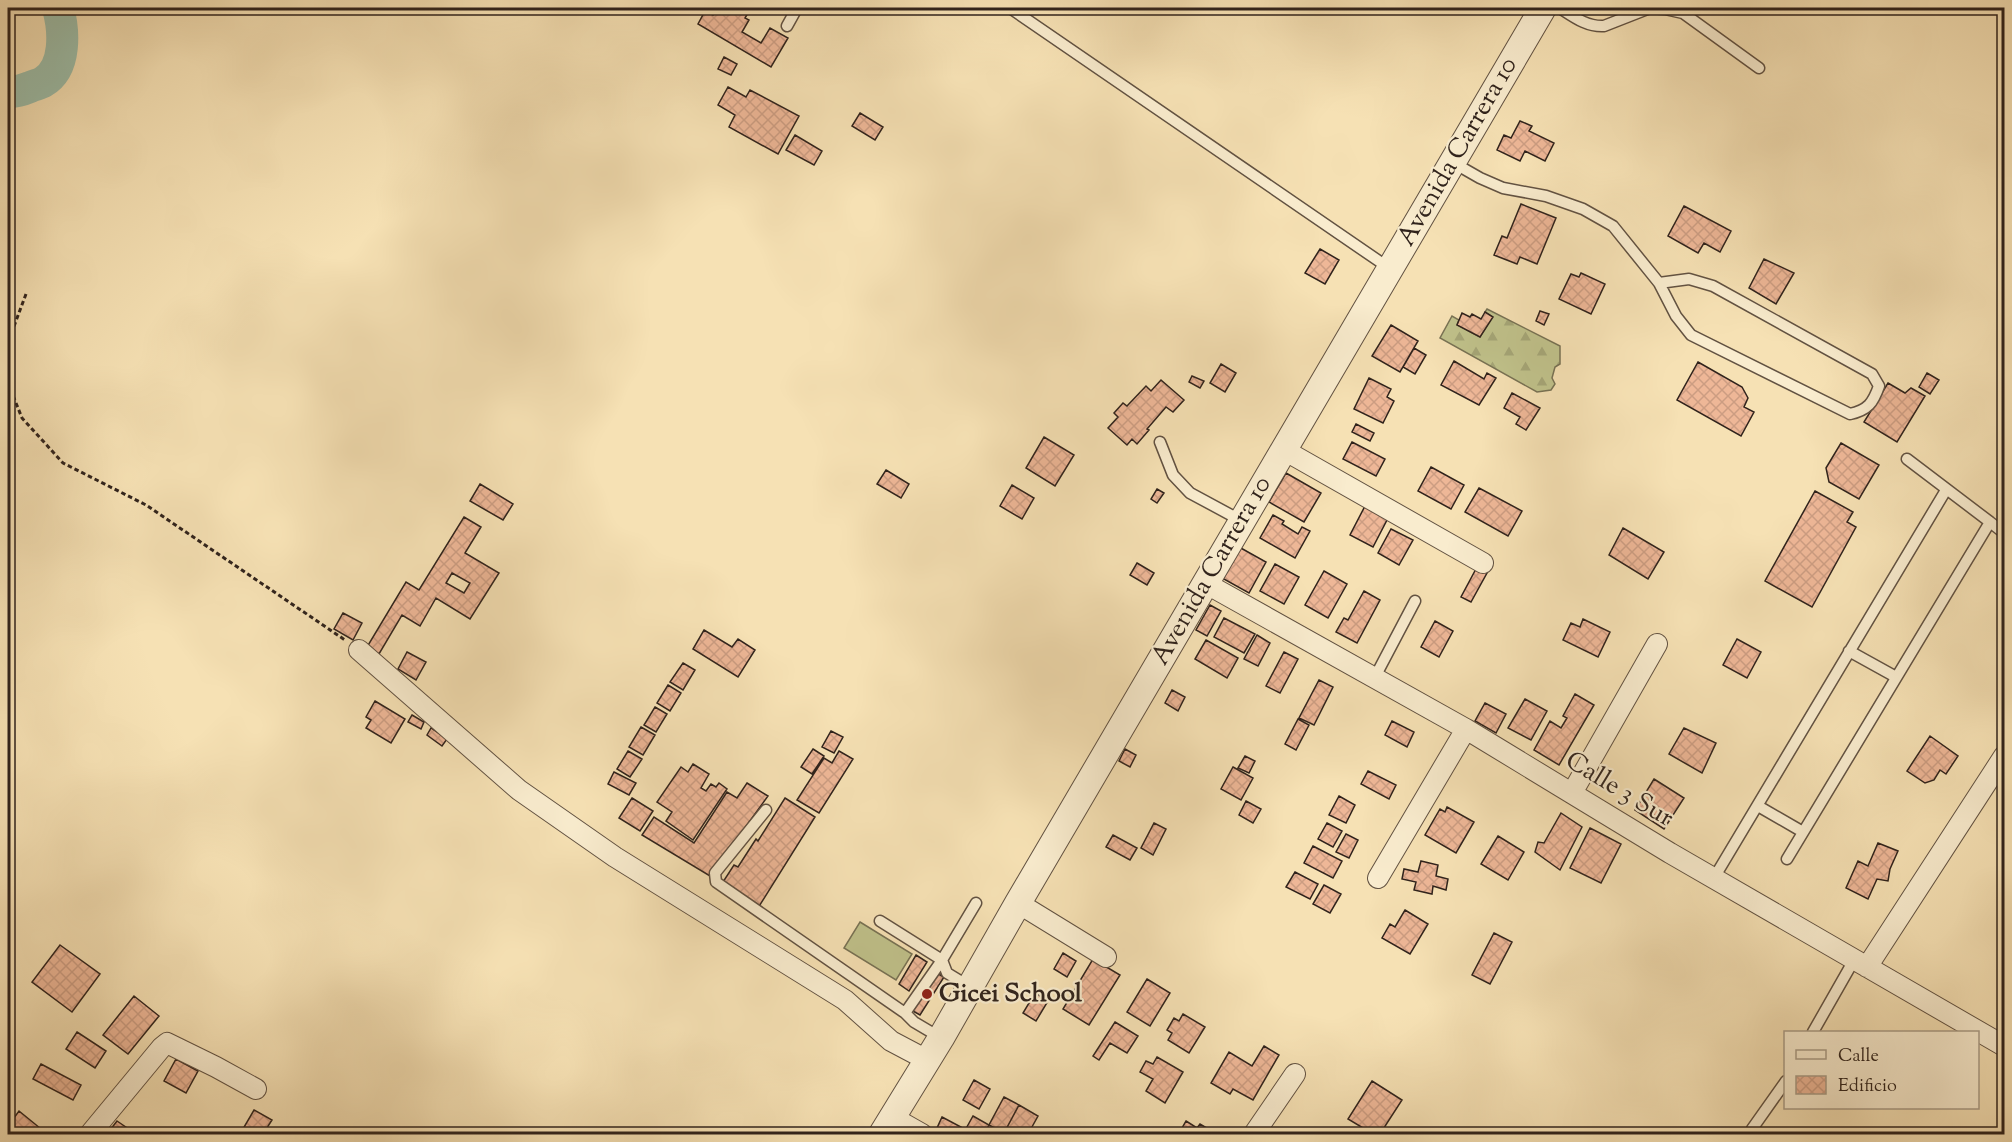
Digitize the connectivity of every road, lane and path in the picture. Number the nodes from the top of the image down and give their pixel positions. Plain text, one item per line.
1 (797, 8) edge
2 (1010, 8) edge
3 (1543, 8) edge
4 (1560, 8) edge
5 (787, 26) dead end
6 (1759, 68) dead end
7 (1452, 162) junction
8 (1390, 268) junction
9 (1659, 283) junction
10 (26, 294) dead end
11 (1160, 442) dead end
12 (1284, 450) junction
13 (1907, 459) dead end
14 (1946, 490) junction
15 (1242, 521) junction
16 (1990, 522) junction
17 (2004, 533) edge
18 (1483, 563) dead end
19 (1205, 583) junction
20 (1415, 601) dead end
21 (1657, 644) dead end
22 (359, 650) joint
23 (1849, 651) junction
24 (1896, 677) junction
25 (1375, 678) junction
26 (1466, 729) junction
27 (2004, 756) edge
28 (1572, 793) junction
29 (1758, 806) junction
30 (766, 810) dead end
31 (1803, 832) junction
32 (1787, 859) dead end
33 (1378, 878) dead end
34 (1714, 878) junction
35 (976, 903) dead end
36 (1018, 903) junction
37 (880, 921) dead end
38 (1106, 957) dead end
39 (942, 960) junction
40 (1860, 964) junction
41 (970, 987) junction
42 (905, 1013) junction
43 (1815, 1031) edge
44 (941, 1038) junction
45 (2004, 1044) edge
46 (927, 1060) junction
47 (1295, 1074) dead end
48 (1784, 1082) edge
49 (256, 1089) dead end
50 (887, 1126) edge
51 (1752, 1129) dead end
52 (90, 1134) edge
53 (922, 1134) edge
54 (1254, 1134) edge

1 - 5 lane
2 - 8 lane
3 - 7 street, Avenida Carrera 10
4 - 6 lane
7 - 8 street, Avenida Carrera 10
7 - 9 lane
8 - 12 street, Avenida Carrera 10
9 - 9 lane
10 - 22 path
11 - 15 lane
12 - 15 street, Avenida Carrera 10
12 - 18 street
13 - 14 lane
14 - 16 lane
14 - 23 lane
15 - 19 street, Avenida Carrera 10
16 - 17 lane
16 - 24 lane
19 - 25 street, Calle 3 Sur
19 - 36 street, Avenida Carrera 10
20 - 25 lane
21 - 28 street
22 - 46 street
23 - 24 lane
23 - 29 lane
24 - 31 lane
25 - 26 street, Calle 3 Sur
26 - 28 street, Calle 3 Sur
26 - 33 street
27 - 40 street
28 - 34 street, Calle 3 Sur
29 - 31 lane
29 - 34 lane
30 - 42 lane
31 - 32 lane
34 - 40 street, Calle 3 Sur
35 - 39 lane
36 - 38 street
36 - 41 street, Avenida Carrera 10
37 - 39 lane
39 - 41 lane
39 - 42 lane
40 - 43 lane
40 - 45 street, Calle 3 Sur
41 - 44 street, Avenida Carrera 10
42 - 44 lane
44 - 46 street, Avenida Carrera 10
46 - 50 street, Avenida Carrera 10
47 - 54 street
48 - 51 lane
49 - 52 street
50 - 53 street

